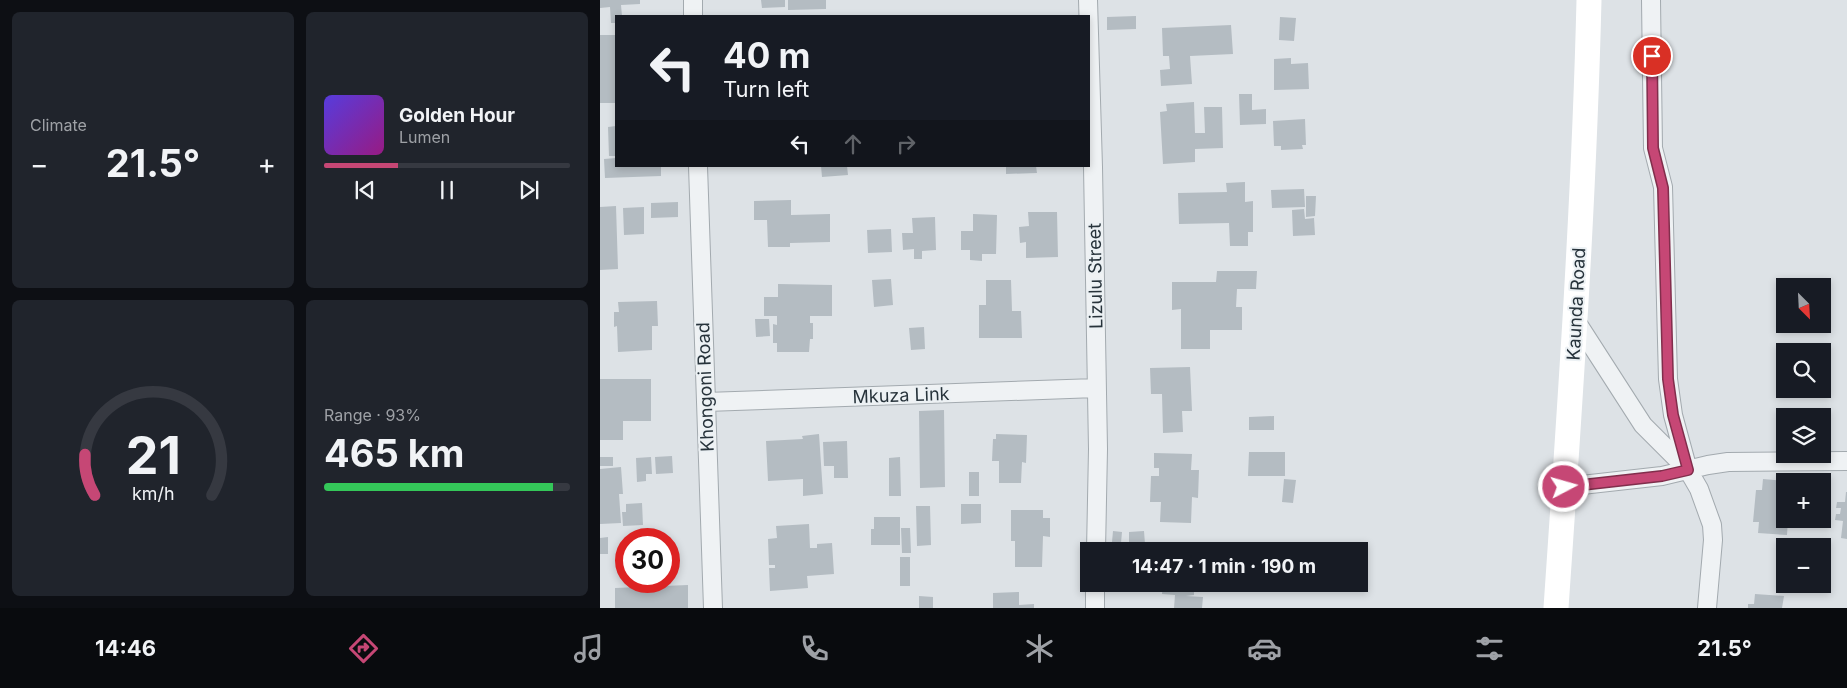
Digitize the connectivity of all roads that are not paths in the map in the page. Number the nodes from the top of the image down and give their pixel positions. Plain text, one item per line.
1 (692, 0) edge
2 (1088, 0) edge
3 (1590, 0) edge
4 (1651, 0) edge
5 (693, 15) edge
6 (1088, 15) edge
7 (1090, 66) edge
8 (698, 167) edge
9 (1576, 321) junction
10 (1096, 388) junction
11 (706, 402) junction
12 (1847, 461) edge
13 (1688, 470) junction
14 (1564, 487) junction
15 (1096, 542) edge
16 (1095, 592) edge
17 (713, 608) edge
18 (1095, 608) edge
19 (1556, 608) edge
20 (1707, 608) edge

1 - 5 street
2 - 6 street, Lizulu Street
3 - 9 main road, Kaunda Road
4 - 13 street
7 - 10 street, Lizulu Street
8 - 11 street, Khongoni Road
9 - 13 street
9 - 14 main road, Kaunda Road
10 - 11 street, Mkuza Link
10 - 15 street, Lizulu Street
11 - 17 street, Khongoni Road
12 - 13 street
13 - 14 street
13 - 20 street
14 - 19 main road, Kaunda Road
16 - 18 street

